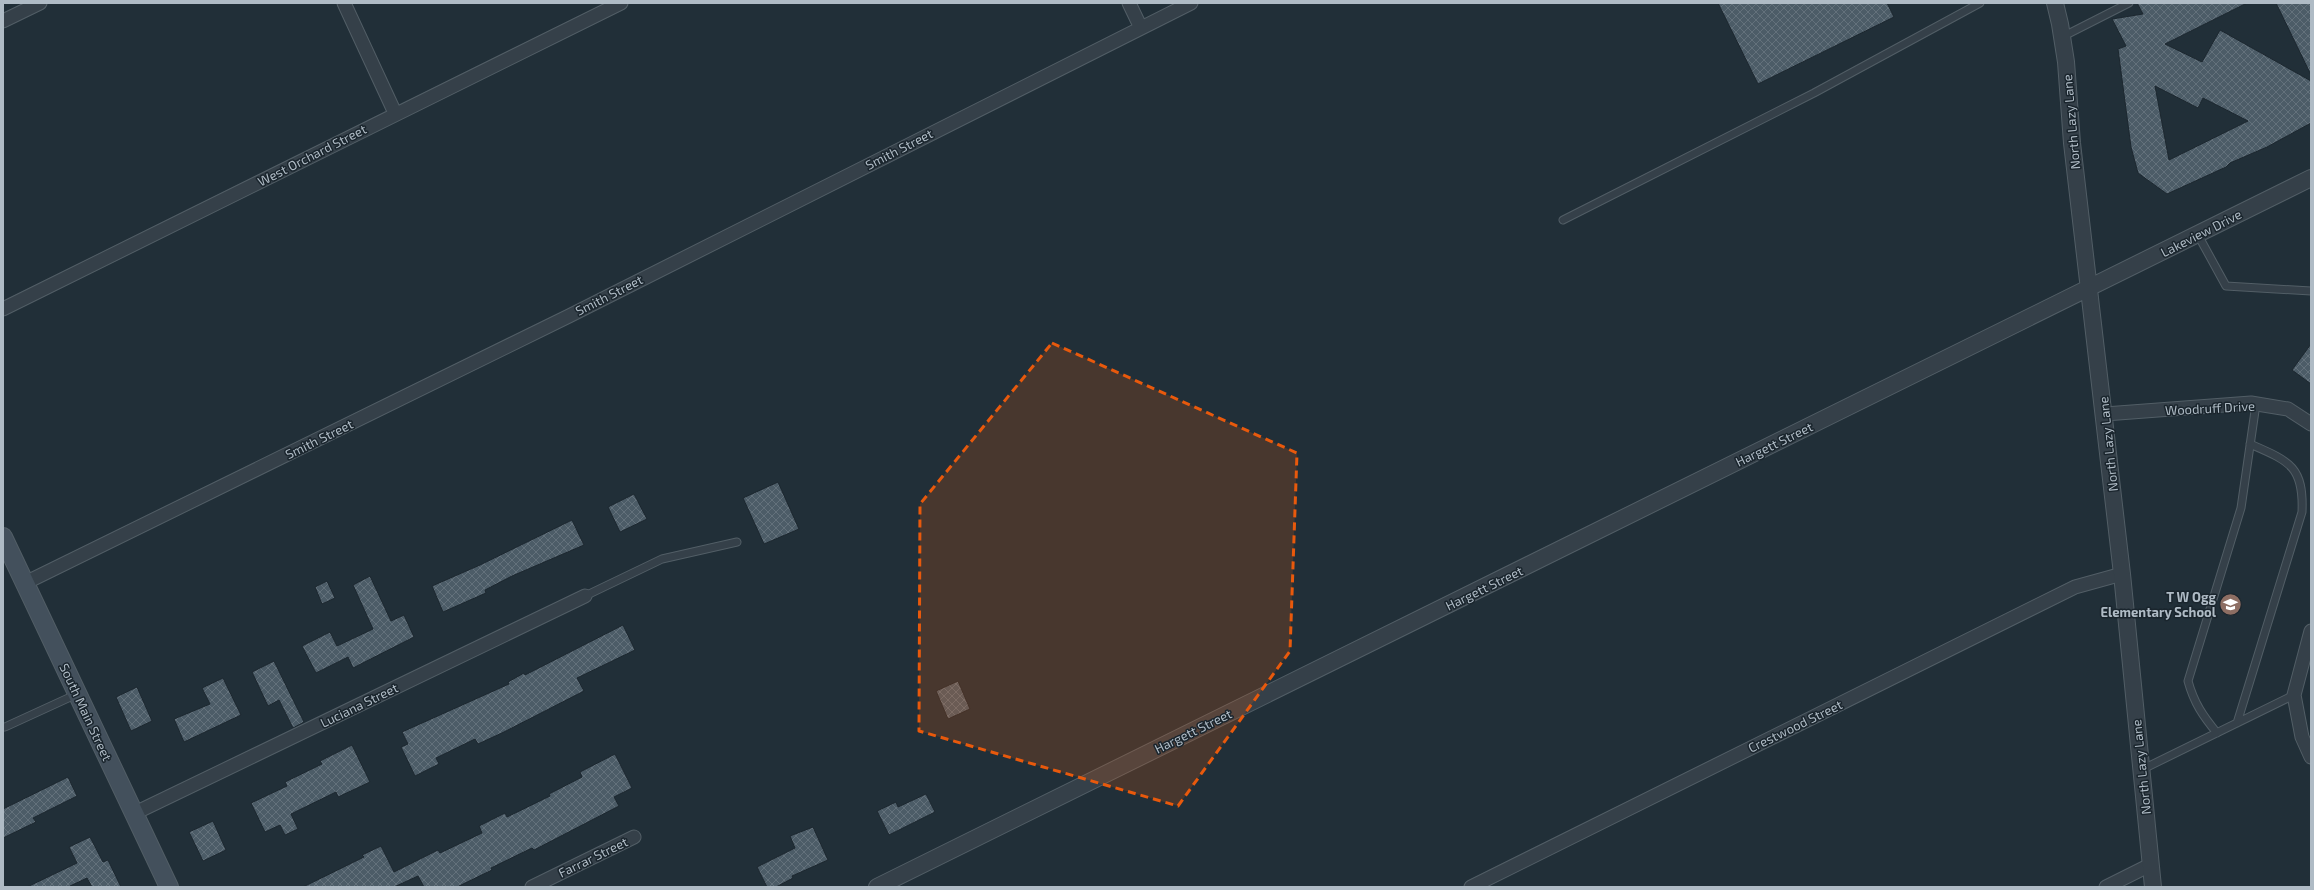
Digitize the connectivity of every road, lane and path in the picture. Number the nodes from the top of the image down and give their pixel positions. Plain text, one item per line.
1 (40, 3) edge
2 (344, 3) edge
3 (621, 3) edge
4 (1129, 3) edge
5 (1191, 3) edge
6 (1980, 3) edge
7 (2055, 3) edge
8 (2129, 3) edge
9 (3, 21) edge
10 (1141, 28) junction
11 (2062, 37) junction
12 (395, 113) junction
13 (2311, 178) edge
14 (1563, 220) dead end
15 (2198, 234) junction
16 (2090, 288) junction
17 (2311, 291) edge
18 (3, 309) edge
19 (2256, 404) junction
20 (2105, 414) junction
21 (2311, 424) edge
22 (2250, 444) junction
23 (3, 537) edge
24 (737, 542) dead end
25 (2122, 574) junction
26 (25, 583) junction
27 (585, 596) joint
28 (2311, 631) edge
29 (77, 694) junction
30 (2294, 695) junction
31 (2237, 723) junction
32 (5, 727) dead end
33 (2217, 733) junction
34 (2311, 757) edge
35 (2141, 771) junction
36 (133, 814) junction
37 (634, 837) dead end
38 (2150, 865) junction
39 (555, 882) edge
40 (169, 887) edge
41 (532, 887) edge
42 (877, 887) edge
43 (1471, 887) edge
44 (2106, 887) edge
45 (2153, 887) edge

1 - 9 street
2 - 12 street
3 - 12 street, West Orchard Street
4 - 10 street
5 - 10 street, Smith Street
6 - 14 lane
7 - 11 street, North Lazy Lane
8 - 11 lane
10 - 26 street, Smith Street
11 - 16 street, North Lazy Lane
12 - 18 street, West Orchard Street
13 - 15 street, Lakeview Drive
15 - 16 street, Lakeview Drive
15 - 17 lane
16 - 20 street, North Lazy Lane
16 - 42 street, Hargett Street
19 - 20 street, Woodruff Drive
19 - 21 street, Woodruff Drive
19 - 22 lane
20 - 25 street, North Lazy Lane
22 - 31 lane
22 - 33 lane
23 - 26 main road, South Main Street
24 - 27 lane
25 - 35 street, North Lazy Lane
25 - 43 street, Crestwood Street
26 - 29 main road, South Main Street
27 - 36 street, Luciana Street
28 - 30 street
29 - 32 lane
29 - 36 main road, South Main Street
30 - 31 lane
30 - 34 street
31 - 33 lane
33 - 35 lane
35 - 38 street, North Lazy Lane
36 - 40 main road, South Main Street
37 - 39 street, Farrar Street
38 - 44 street
38 - 45 street, North Lazy Lane
39 - 41 street, Farrar Street

